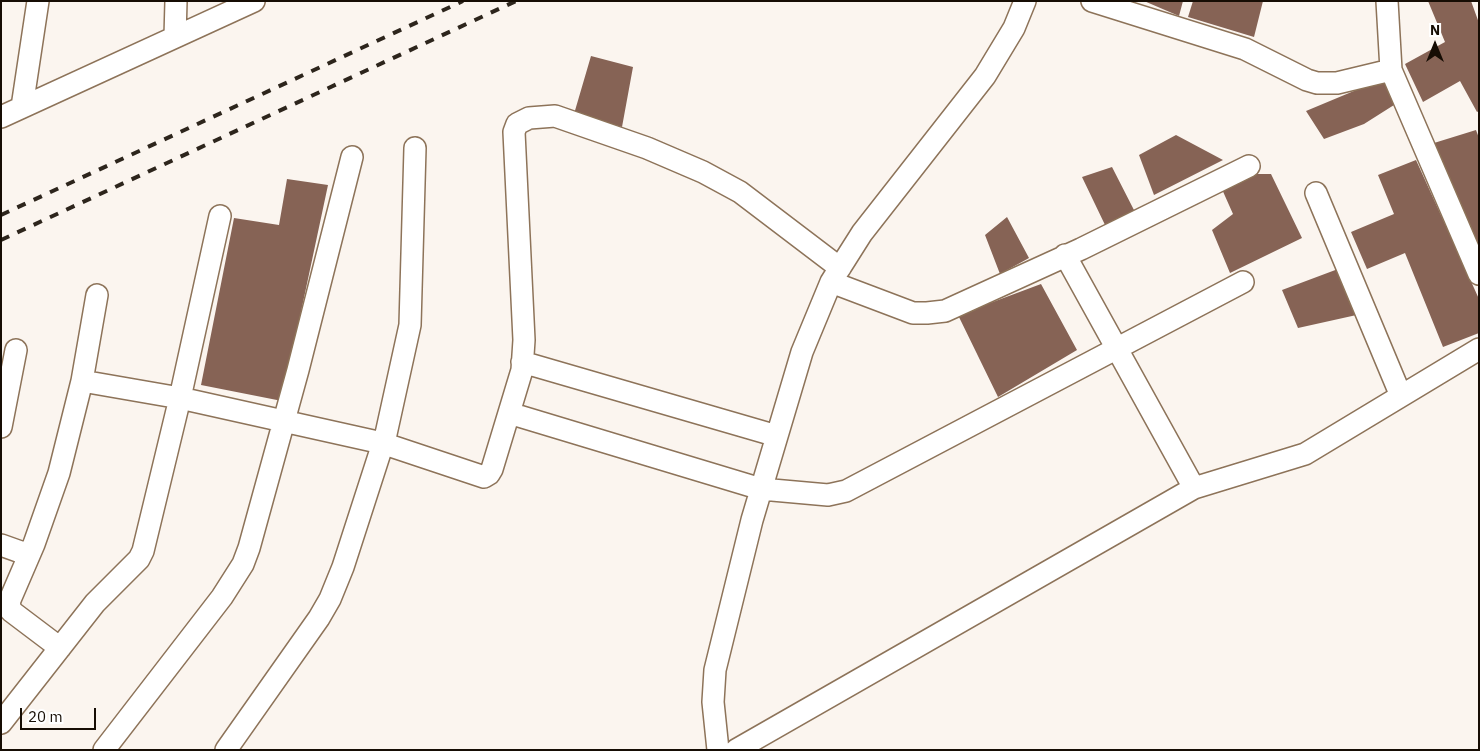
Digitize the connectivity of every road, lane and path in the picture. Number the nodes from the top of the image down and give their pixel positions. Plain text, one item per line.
1 (38, 1) edge
2 (176, 1) edge
3 (254, 1) edge
4 (1025, 1) edge
5 (1092, 1) edge
6 (1387, 1) edge
7 (175, 37) junction
8 (1391, 70) junction
9 (22, 107) junction
10 (1, 118) edge
11 (415, 148) dead end
12 (352, 157) dead end
13 (1249, 166) dead end
14 (1316, 192) dead end
15 (220, 216) dead end
16 (1065, 255) junction
17 (1479, 274) edge
18 (835, 275) junction
19 (1242, 282) dead end
20 (97, 295) dead end
21 (1116, 348) junction
22 (1479, 349) edge
23 (16, 350) dead end
24 (522, 362) junction
25 (82, 381) junction
26 (1401, 396) junction
27 (180, 398) junction
28 (509, 413) junction
29 (284, 421) junction
30 (1, 428) edge
31 (777, 436) junction
32 (382, 443) junction
33 (1194, 488) junction
34 (761, 489) junction
35 (1, 545) edge
36 (29, 555) junction
37 (60, 648) junction
38 (1, 723) edge
39 (104, 750) edge
40 (226, 750) edge
41 (718, 750) edge
42 (736, 750) edge

1 - 9 street
2 - 7 street
3 - 7 street
4 - 18 street
5 - 8 street
6 - 8 street
7 - 9 street
8 - 17 street
9 - 10 street
11 - 32 street
12 - 29 street
13 - 16 street
14 - 26 street
15 - 27 street
16 - 18 street
16 - 21 street
18 - 24 street
18 - 31 street
19 - 21 street
20 - 25 street
21 - 33 street
21 - 34 street
22 - 26 street
23 - 30 street
24 - 28 street
24 - 31 street
25 - 27 street
25 - 36 street
26 - 33 street
27 - 29 street
27 - 37 street
28 - 32 street
28 - 34 street
29 - 32 street
29 - 39 street
31 - 34 street
32 - 40 street
33 - 42 street
34 - 41 street
35 - 36 street
36 - 37 street
37 - 38 street

